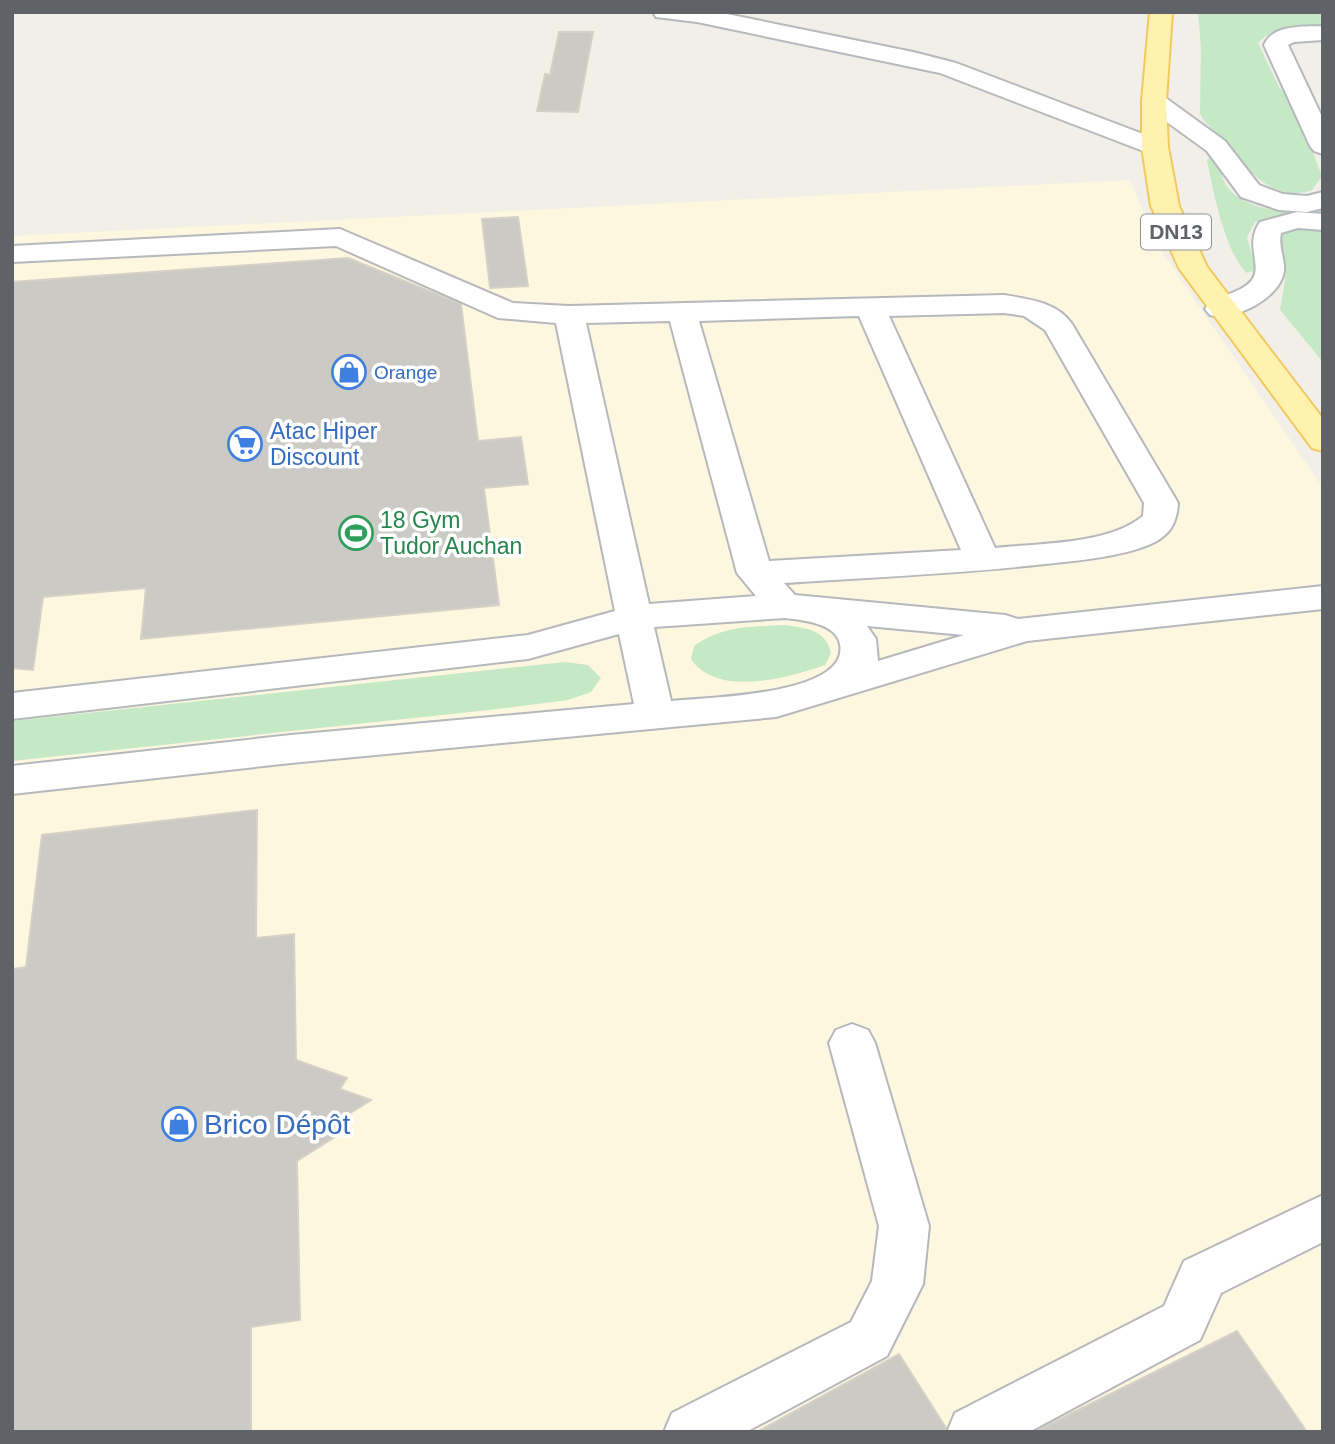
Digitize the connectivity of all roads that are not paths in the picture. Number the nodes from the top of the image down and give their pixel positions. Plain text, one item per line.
1 (664, 12) edge
2 (1161, 12) edge
3 (1323, 33) edge
4 (1154, 101) junction
5 (1323, 146) edge
6 (1155, 147) junction
7 (1323, 200) edge
8 (1323, 223) edge
9 (12, 254) edge
10 (870, 307) junction
11 (1220, 309) junction
12 (682, 312) junction
13 (569, 315) junction
14 (1323, 441) edge
15 (983, 560) junction
16 (755, 573) junction
17 (1323, 597) edge
18 (785, 606) junction
19 (636, 617) junction
20 (1025, 629) junction
21 (819, 691) junction
22 (12, 706) edge
23 (655, 715) junction
24 (12, 780) edge
25 (852, 1043) dead end
26 (1323, 1217) edge
27 (691, 1432) edge
28 (974, 1432) edge

1 - 6 street
2 - 4 main road, DN13
3 - 5 street
4 - 6 main road, DN13
4 - 7 street
6 - 11 main road, DN13
8 - 11 street
9 - 13 street
10 - 12 street
10 - 15 street
10 - 15 street
11 - 14 main road, DN13
12 - 13 street
12 - 16 street
13 - 19 street
15 - 16 street
16 - 18 street
17 - 20 street
18 - 19 street
18 - 20 street
18 - 21 street
19 - 22 street
19 - 23 street
20 - 21 street
21 - 23 street
23 - 24 street
25 - 27 street
26 - 28 street

